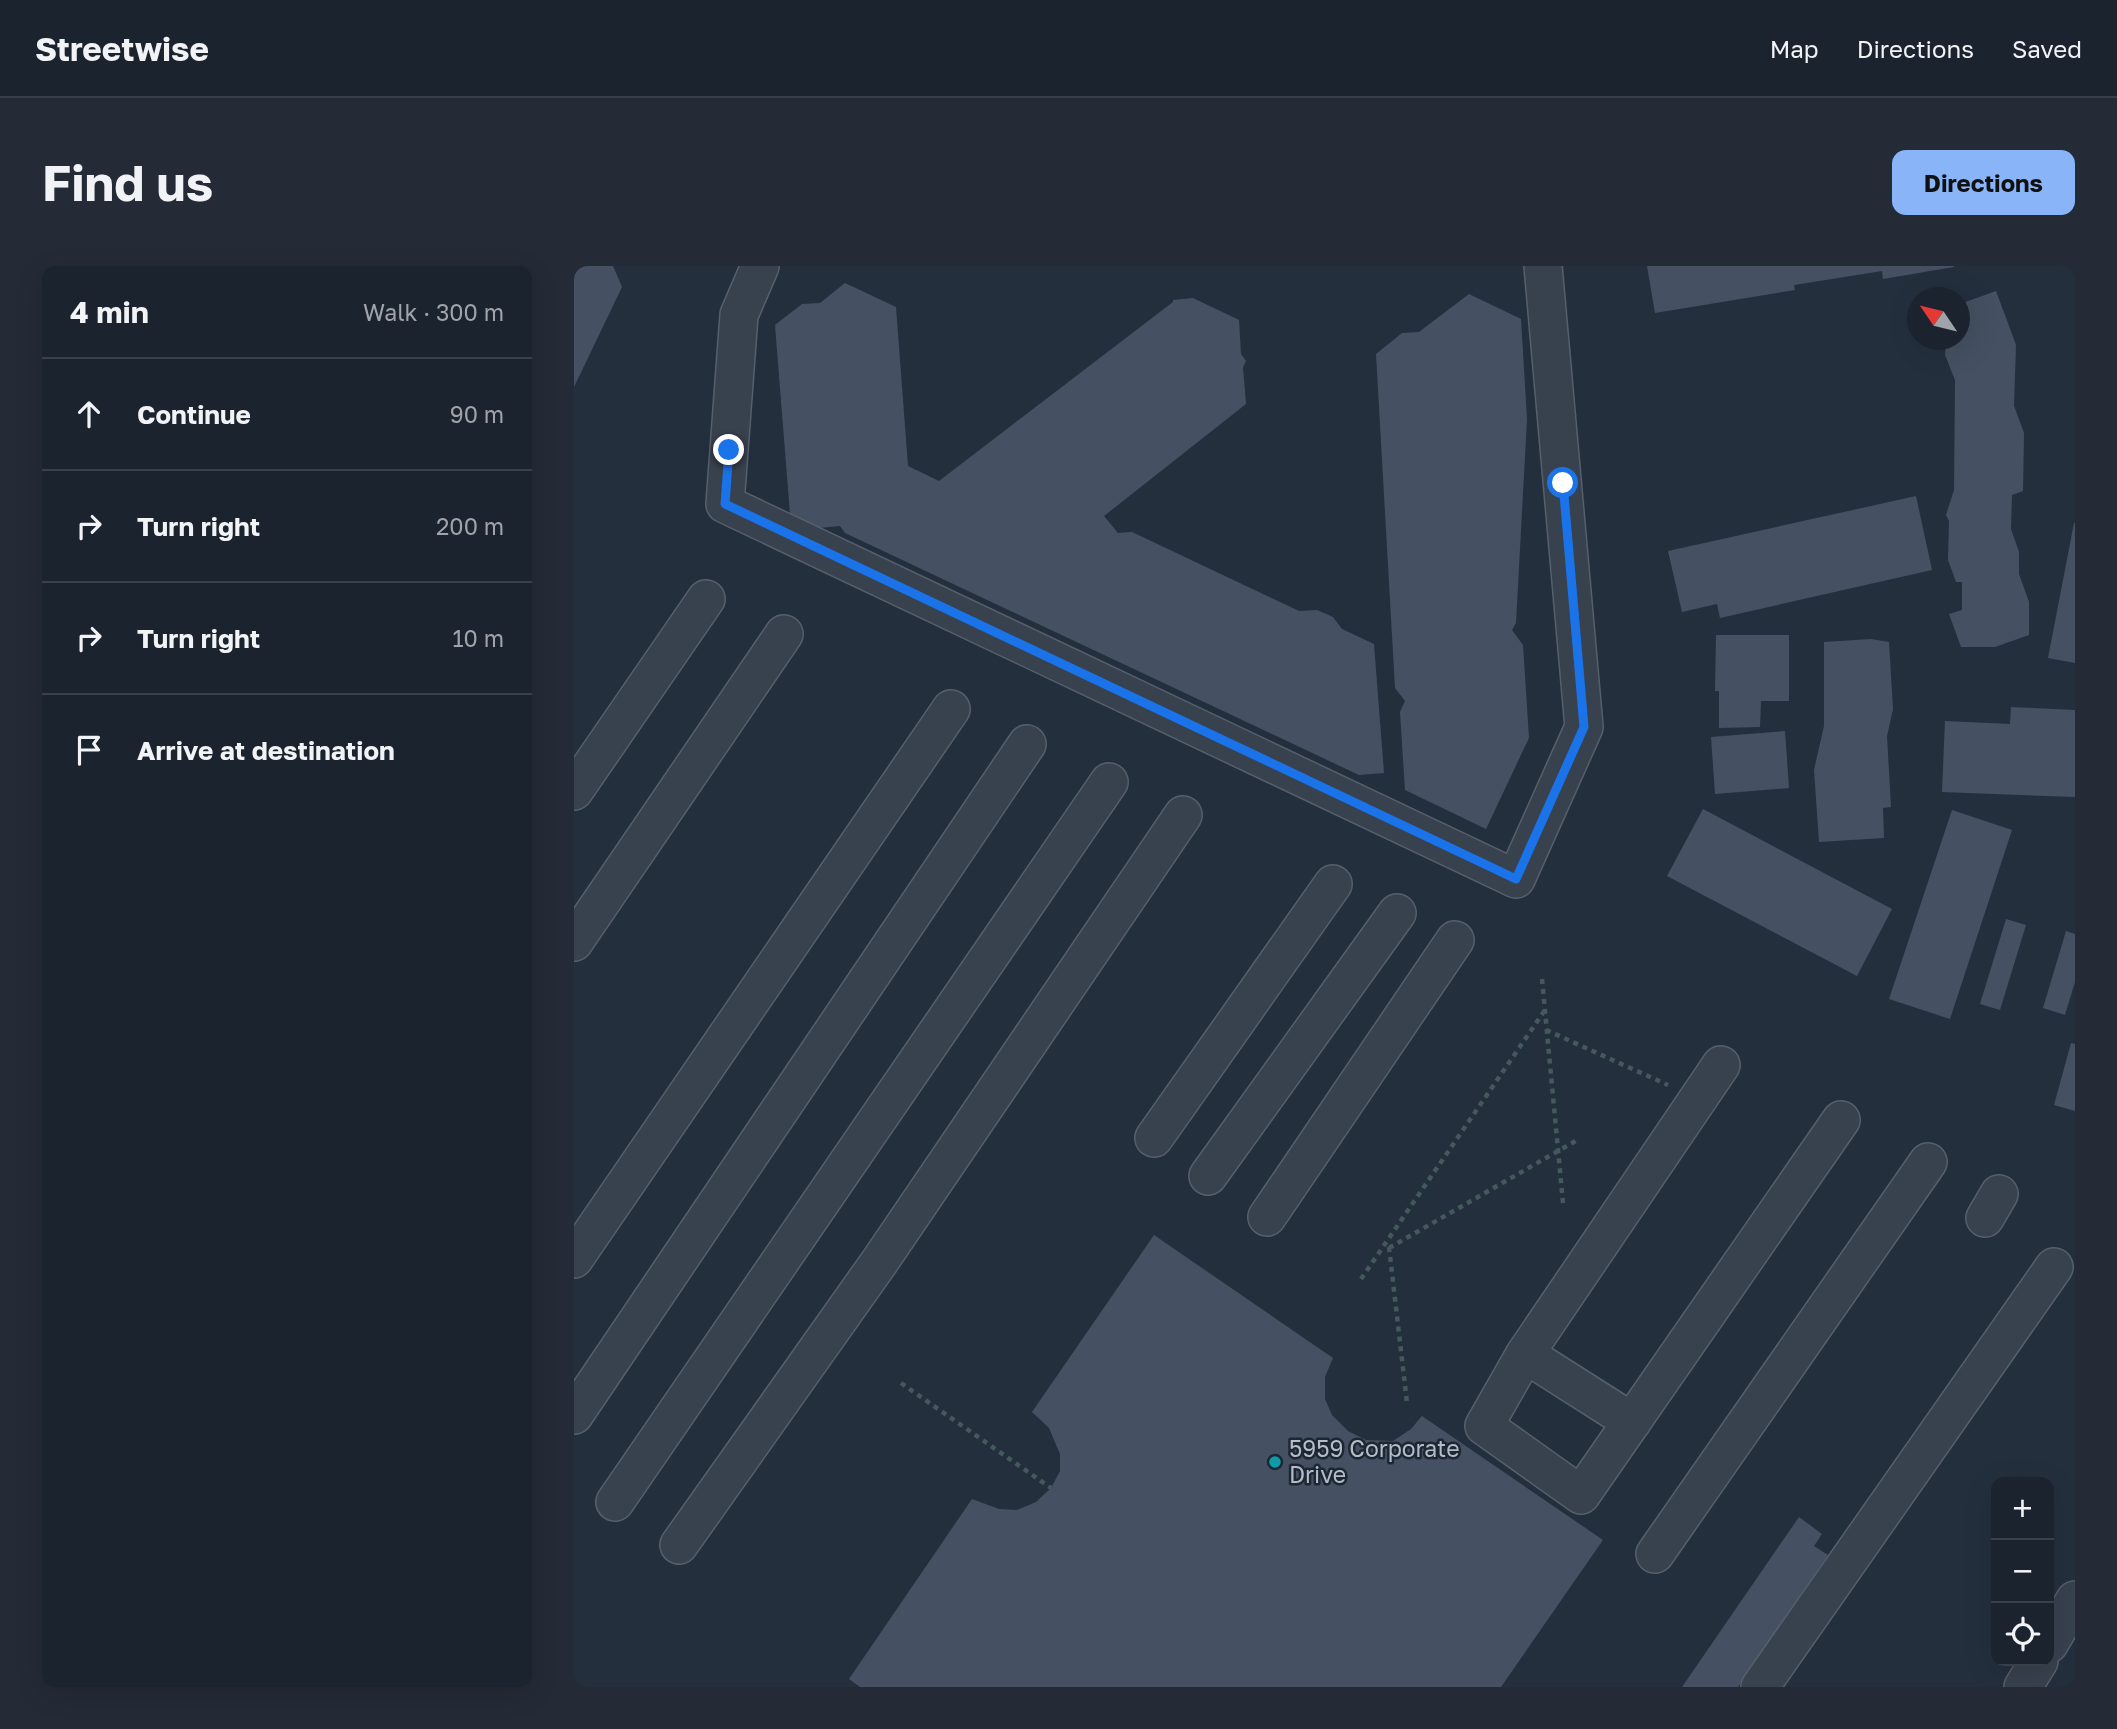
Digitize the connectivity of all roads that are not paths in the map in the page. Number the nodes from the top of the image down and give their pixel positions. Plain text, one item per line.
1 (760, 266) edge
2 (1543, 266) edge
3 (706, 599) dead end
4 (784, 634) dead end
5 (951, 709) dead end
6 (1027, 744) dead end
7 (1109, 782) dead end
8 (574, 791) edge
9 (1183, 815) dead end
10 (1333, 884) dead end
11 (1396, 913) dead end
12 (1455, 940) dead end
13 (574, 942) edge
14 (1721, 1065) dead end
15 (1842, 1120) dead end
16 (1154, 1138) dead end
17 (1928, 1162) dead end
18 (1209, 1176) dead end
19 (1267, 1217) dead end
20 (574, 1259) edge
21 (2054, 1267) dead end
22 (1525, 1354) junction
23 (574, 1415) edge
24 (1632, 1422) junction
25 (615, 1502) dead end
26 (680, 1545) dead end
27 (1655, 1554) dead end
28 (2075, 1600) edge
29 (2054, 1636) edge
30 (1760, 1687) edge

1 - 2 street
3 - 8 street
4 - 13 street
5 - 20 street
6 - 23 street
7 - 25 street
9 - 26 street
10 - 16 street
11 - 18 street
12 - 19 street
14 - 22 street
15 - 24 street
17 - 27 street
21 - 30 street
22 - 24 street
22 - 24 street
28 - 29 street

